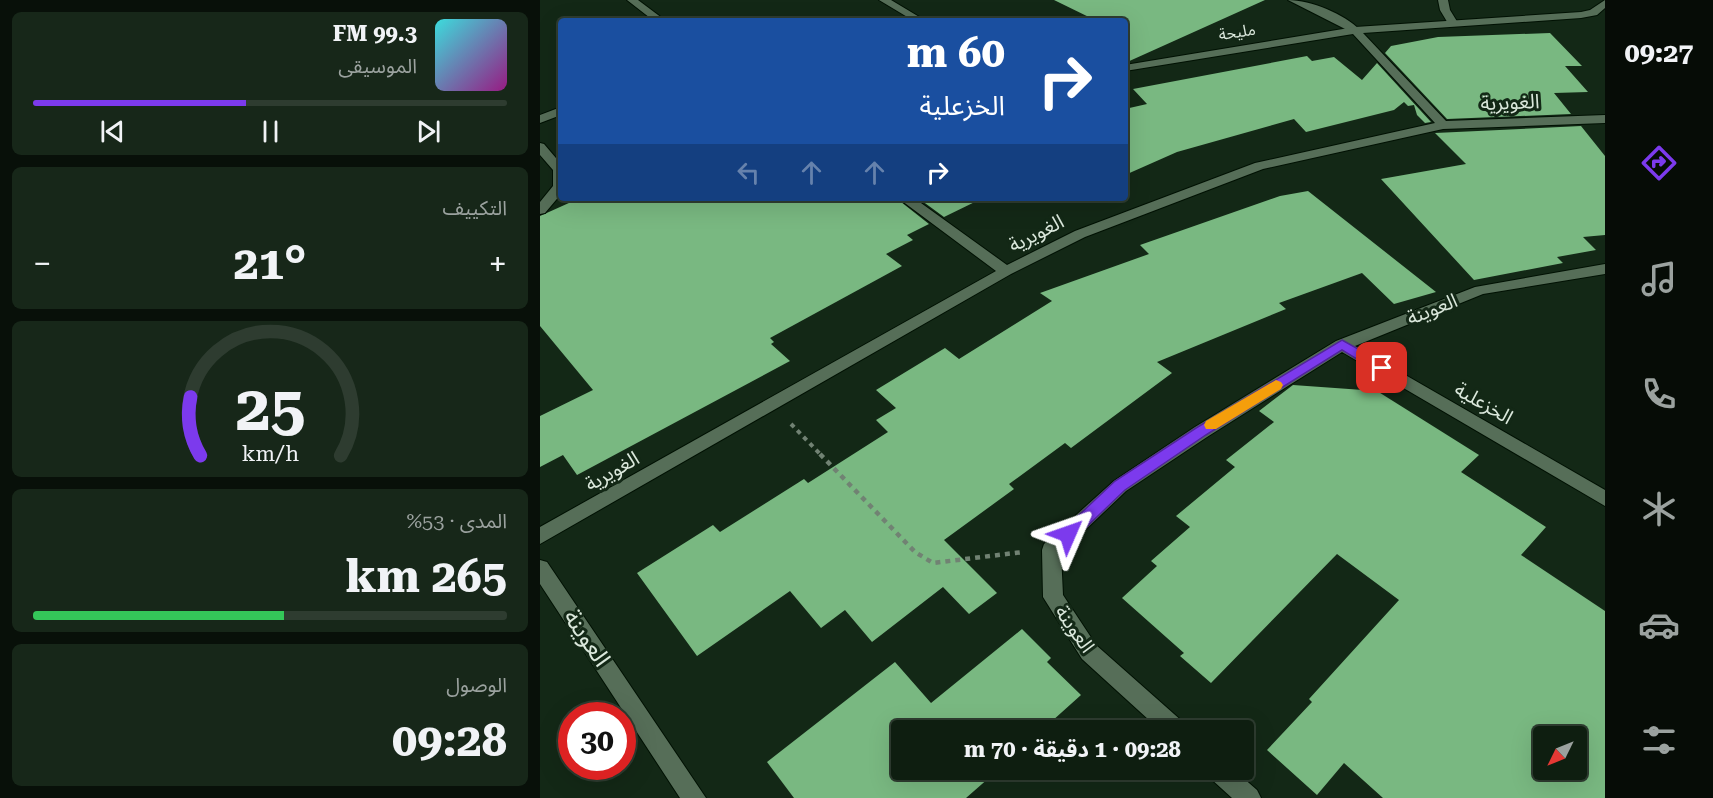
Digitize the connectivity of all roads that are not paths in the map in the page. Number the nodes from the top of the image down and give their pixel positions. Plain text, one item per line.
1 (632, 0) edge
2 (884, 0) edge
3 (1293, 0) edge
4 (1443, 0) edge
5 (1605, 1) edge
6 (657, 18) edge
7 (916, 18) edge
8 (1454, 23) junction
9 (1355, 30) junction
10 (1128, 68) edge
11 (558, 112) edge
12 (540, 118) edge
13 (1605, 119) edge
14 (1443, 125) junction
15 (540, 147) edge
16 (558, 169) edge
17 (558, 189) edge
18 (909, 201) edge
19 (540, 210) edge
20 (1605, 269) edge
21 (1006, 271) junction
22 (1342, 345) junction
23 (1605, 499) edge
24 (540, 536) edge
25 (540, 568) edge
26 (1164, 720) edge
27 (1229, 780) edge
28 (694, 798) edge
29 (1249, 798) edge

1 - 6 street
2 - 7 street
3 - 9 street
4 - 8 street
5 - 8 street, مليحة
8 - 9 street, مليحة
9 - 10 street, مليحة
9 - 14 street
11 - 12 street
13 - 14 street, الغويرية
14 - 21 street, الغويرية
15 - 16 street
17 - 19 street
18 - 21 street
20 - 22 street, العوينة
21 - 24 street, الغويرية
22 - 23 street, الخزعلية
22 - 26 street, العوينة
25 - 28 street, العوينة
27 - 29 street

